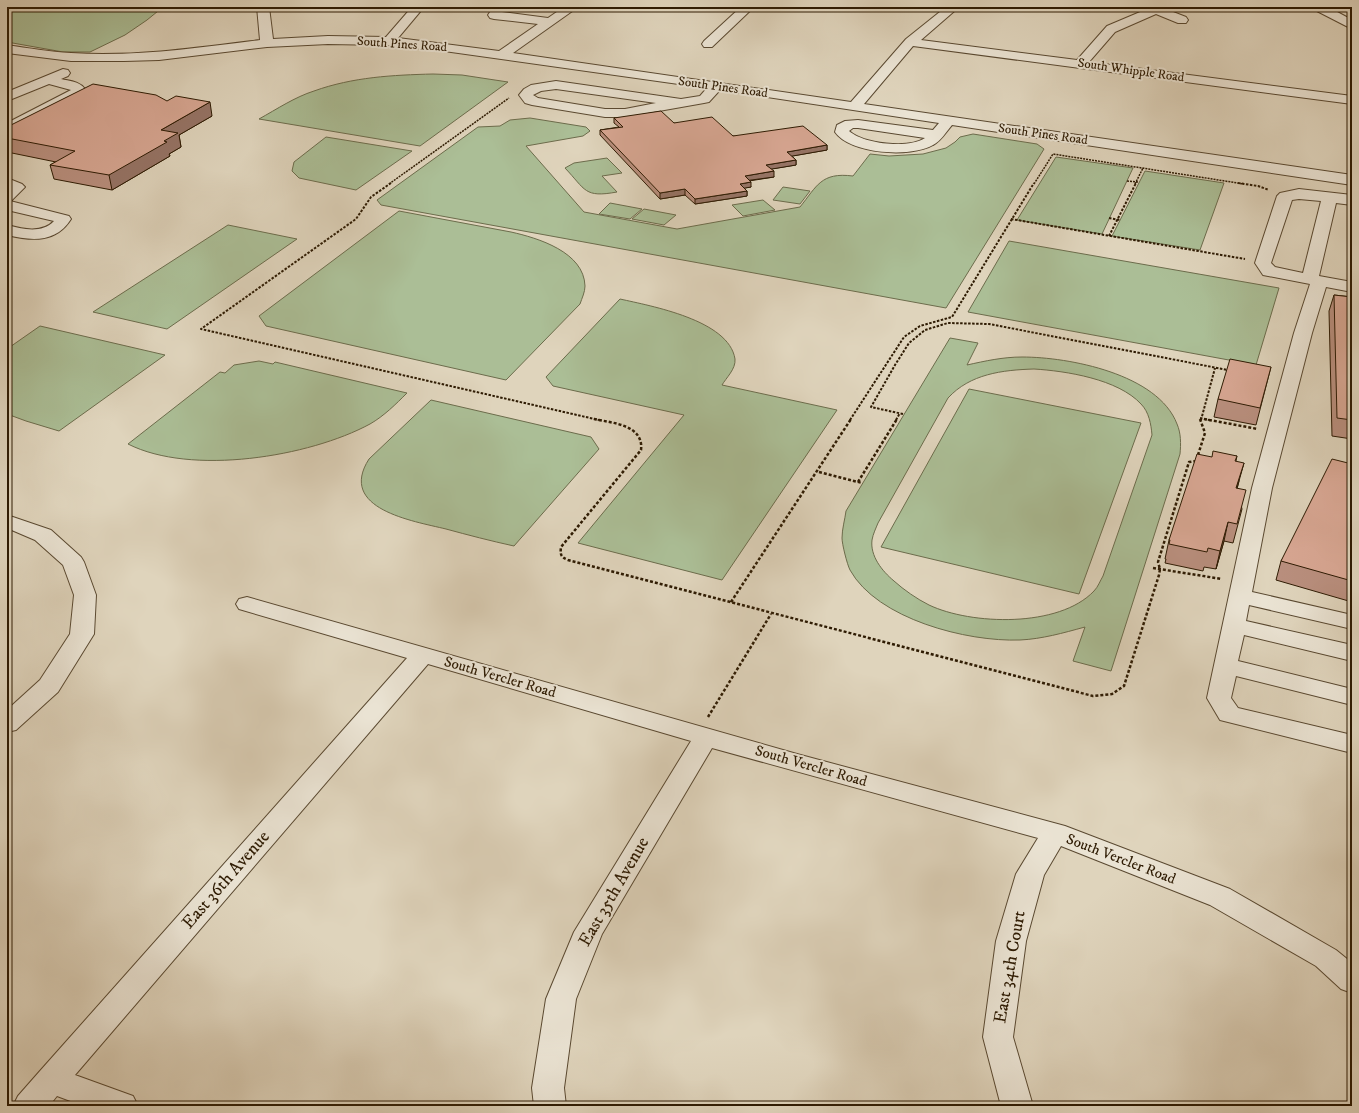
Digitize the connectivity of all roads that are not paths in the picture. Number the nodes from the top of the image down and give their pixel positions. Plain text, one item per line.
1 (263, 7) edge
2 (418, 7) edge
3 (572, 7) edge
4 (748, 7) edge
5 (953, 7) edge
6 (1319, 7) edge
7 (1161, 8) edge
8 (494, 15) dead end
9 (1182, 20) dead end
10 (550, 22) junction
11 (1352, 25) edge
12 (386, 41) junction
13 (910, 42) junction
14 (267, 43) junction
15 (708, 44) dead end
16 (7, 49) edge
17 (501, 55) junction
18 (91, 57) junction
19 (1080, 64) junction
20 (49, 80) junction
21 (717, 86) junction
22 (7, 97) edge
23 (704, 99) junction
24 (1352, 100) edge
25 (719, 101) dead end
26 (681, 103) junction
27 (855, 106) junction
28 (948, 120) junction
29 (7, 129) edge
30 (937, 135) junction
31 (1352, 180) edge
32 (7, 183) edge
33 (7, 197) edge
34 (1330, 197) junction
35 (1352, 200) edge
36 (7, 205) edge
37 (7, 230) edge
38 (1314, 280) junction
39 (1352, 287) edge
40 (7, 520) edge
41 (1241, 590) junction
42 (247, 604) dead end
43 (1352, 622) edge
44 (1234, 625) junction
45 (1352, 653) edge
46 (423, 655) junction
47 (1226, 666) junction
48 (1352, 697) edge
49 (7, 724) edge
50 (702, 735) junction
51 (1352, 744) edge
52 (1054, 833) junction
53 (1352, 981) edge
54 (51, 1080) junction
55 (29, 1106) edge
56 (122, 1106) edge
57 (550, 1106) edge
58 (1017, 1106) edge

1 - 14 street
2 - 12 street
3 - 10 street
4 - 15 street
5 - 13 street
6 - 11 street
7 - 9 street
7 - 19 street
8 - 10 street
10 - 17 street
12 - 14 street, South Pines Road
12 - 17 street, South Pines Road
13 - 19 street, South Whipple Road
13 - 27 street
14 - 18 street, South Pines Road
16 - 18 street, South Pines Road
17 - 21 street, South Pines Road
18 - 20 street
19 - 24 street, South Whipple Road
20 - 22 street
20 - 29 street
21 - 23 street
21 - 27 street, South Pines Road
23 - 25 street
23 - 26 street
26 - 26 street
27 - 28 street, South Pines Road
28 - 30 street
28 - 31 street, South Pines Road
30 - 30 street
32 - 33 street
34 - 35 street
34 - 38 street
34 - 38 street
36 - 37 street
38 - 39 street
38 - 41 street
40 - 49 street
41 - 43 street
41 - 44 street
42 - 46 street, South Vercler Road
44 - 45 street
44 - 47 street
46 - 50 street, South Vercler Road
46 - 54 street, East 36th Avenue
47 - 48 street
47 - 51 street
50 - 52 street, South Vercler Road
50 - 57 street, East 35th Avenue
52 - 53 street, South Vercler Road
52 - 58 street, East 34th Court
54 - 55 street, East 36th Avenue
54 - 56 street

